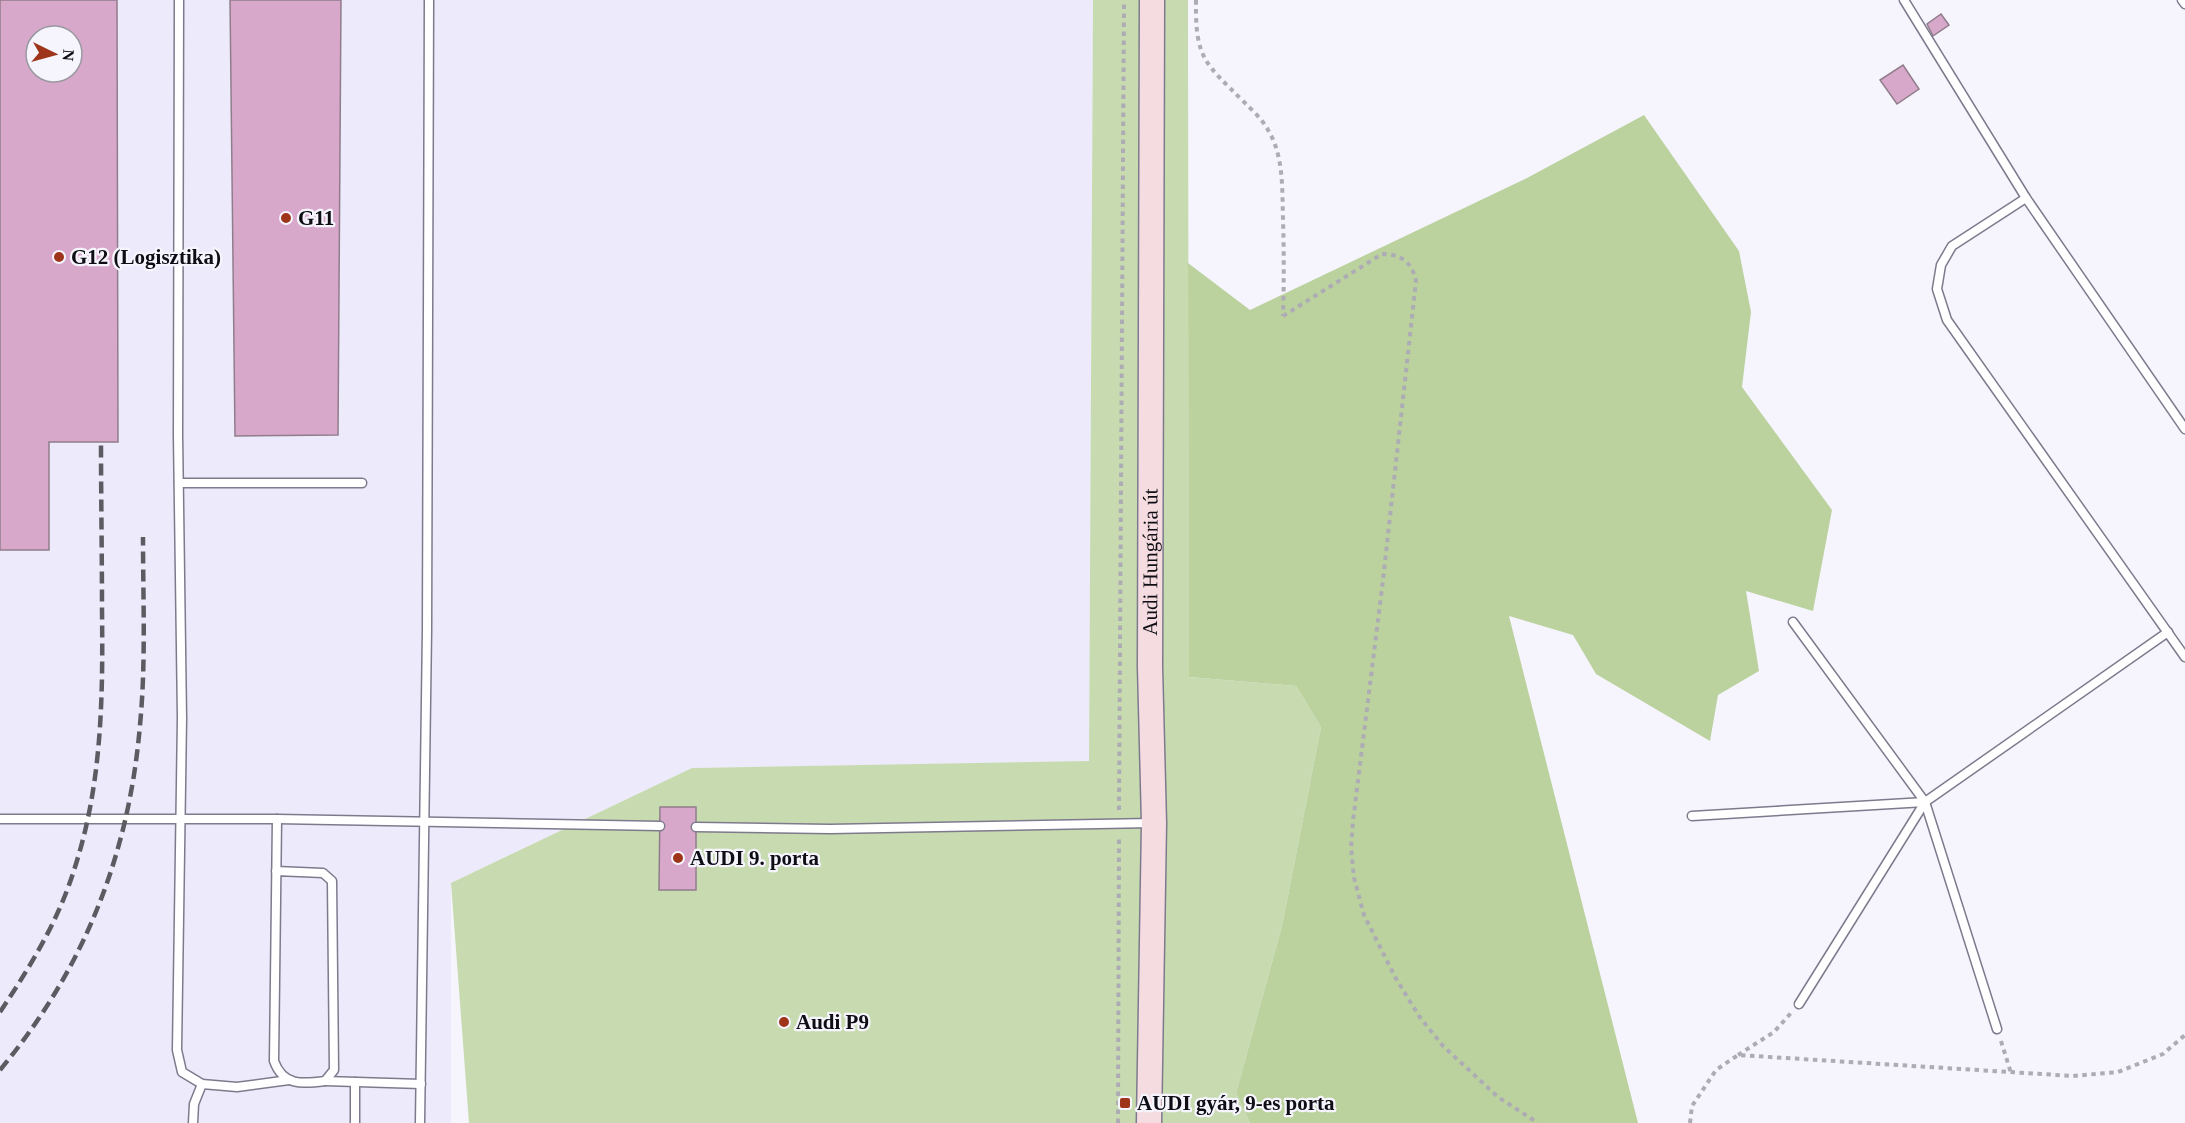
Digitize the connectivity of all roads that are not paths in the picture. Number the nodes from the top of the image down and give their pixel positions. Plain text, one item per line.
1 (179, 0) edge
2 (429, 0) edge
3 (1152, 0) edge
4 (1904, 0) edge
5 (2182, 0) edge
6 (2185, 4) edge
7 (2026, 198) junction
8 (2185, 429) edge
9 (179, 483) junction
10 (362, 483) dead end
11 (1793, 622) dead end
12 (2168, 632) junction
13 (2185, 657) edge
14 (1925, 802) junction
15 (1692, 816) dead end
16 (181, 818) junction
17 (0, 819) edge
18 (277, 819) junction
19 (1154, 823) junction
20 (426, 824) junction
21 (660, 826) dead end
22 (696, 827) dead end
23 (276, 871) junction
24 (1799, 1004) road end
25 (1997, 1029) road end
26 (289, 1080) junction
27 (325, 1081) junction
28 (356, 1082) junction
29 (202, 1084) junction
30 (421, 1084) junction
31 (192, 1123) edge
32 (355, 1123) edge
33 (420, 1123) edge
34 (1149, 1123) edge

1 - 9 lane
2 - 20 lane
3 - 19 street, Audi Hungária út
4 - 7 lane
5 - 6 lane
7 - 8 lane
7 - 12 lane
9 - 10 lane
9 - 16 lane
11 - 14 lane
12 - 13 lane
12 - 14 lane
14 - 15 lane
14 - 24 lane
14 - 25 lane
16 - 17 lane
16 - 18 lane
16 - 29 lane
18 - 20 lane
18 - 23 lane
19 - 22 lane
19 - 34 street, Audi Hungária út
20 - 21 lane
20 - 30 lane
23 - 26 lane
23 - 27 lane
26 - 27 lane
26 - 29 lane
27 - 28 lane
28 - 30 lane
28 - 32 lane
29 - 31 lane
30 - 33 lane

